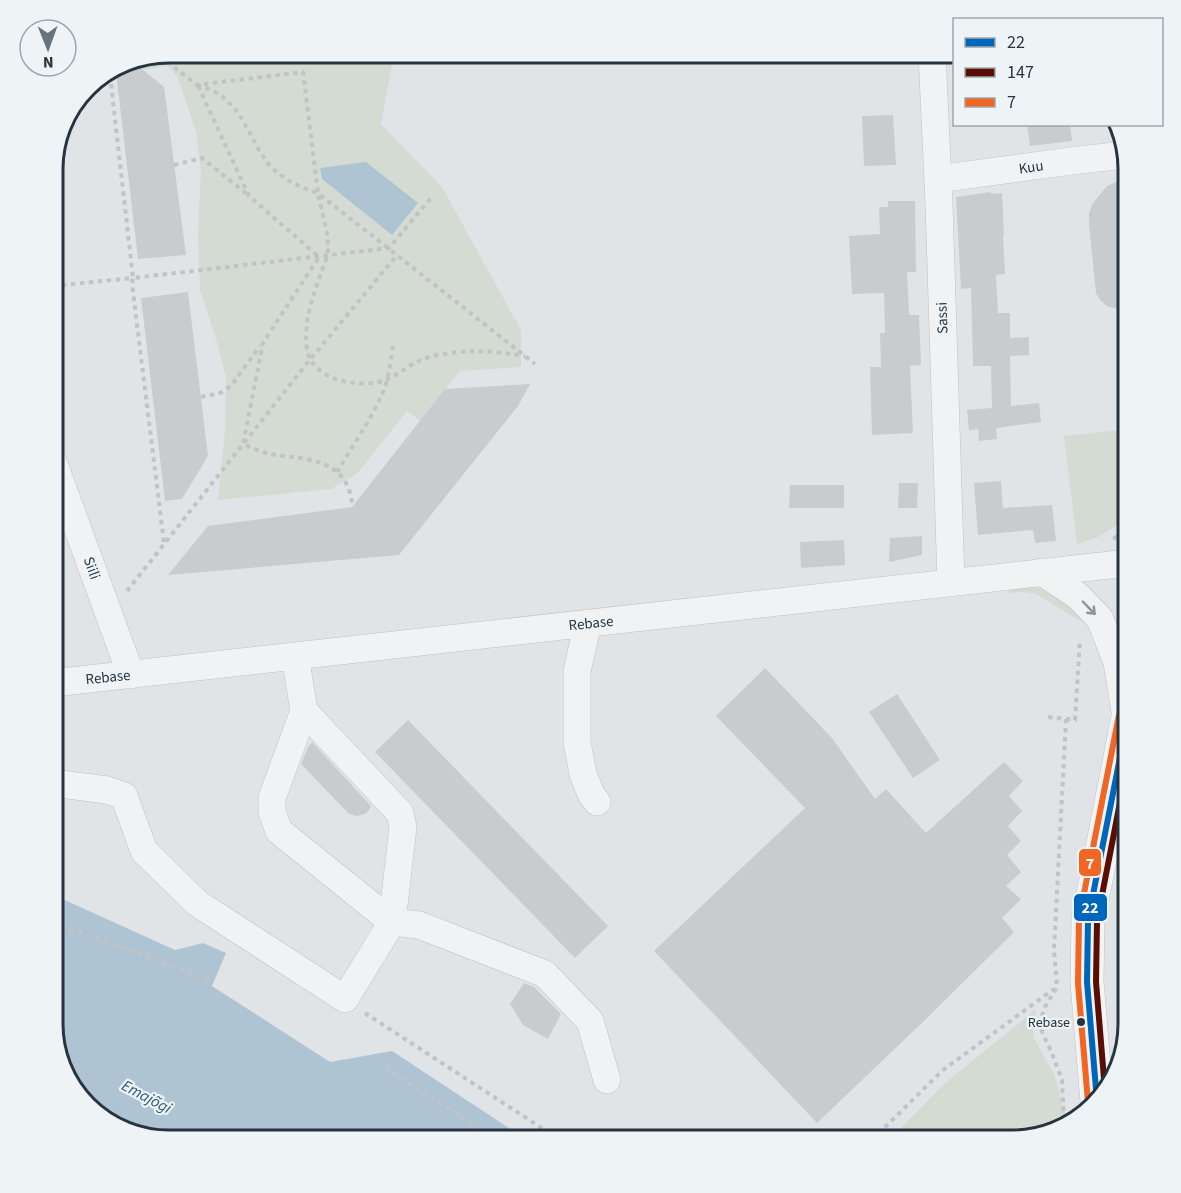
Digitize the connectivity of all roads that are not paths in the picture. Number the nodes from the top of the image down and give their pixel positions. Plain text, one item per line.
1 (932, 63) edge
2 (1117, 156) edge
3 (938, 179) junction
4 (63, 488) edge
5 (1118, 564) edge
6 (1042, 572) junction
7 (951, 583) junction
8 (588, 623) junction
9 (296, 656) junction
10 (1118, 667) edge
11 (131, 675) junction
12 (63, 682) edge
13 (304, 711) junction
14 (1118, 771) edge
15 (63, 784) edge
16 (597, 802) dead end
17 (392, 922) junction
18 (607, 1080) dead end
19 (1096, 1089) edge

1 - 3 street, Sassi
2 - 3 street, Kuu
3 - 7 street, Sassi
4 - 11 street, Siili
5 - 6 street, Rebase
6 - 7 street, Rebase
6 -> 10 street
7 - 8 street, Rebase
8 - 9 street, Rebase
8 - 16 street
9 - 11 street, Rebase
9 - 13 street
11 - 12 street, Rebase
13 - 17 street
13 - 17 street
14 - 19 main road
15 - 17 street
17 - 18 street

